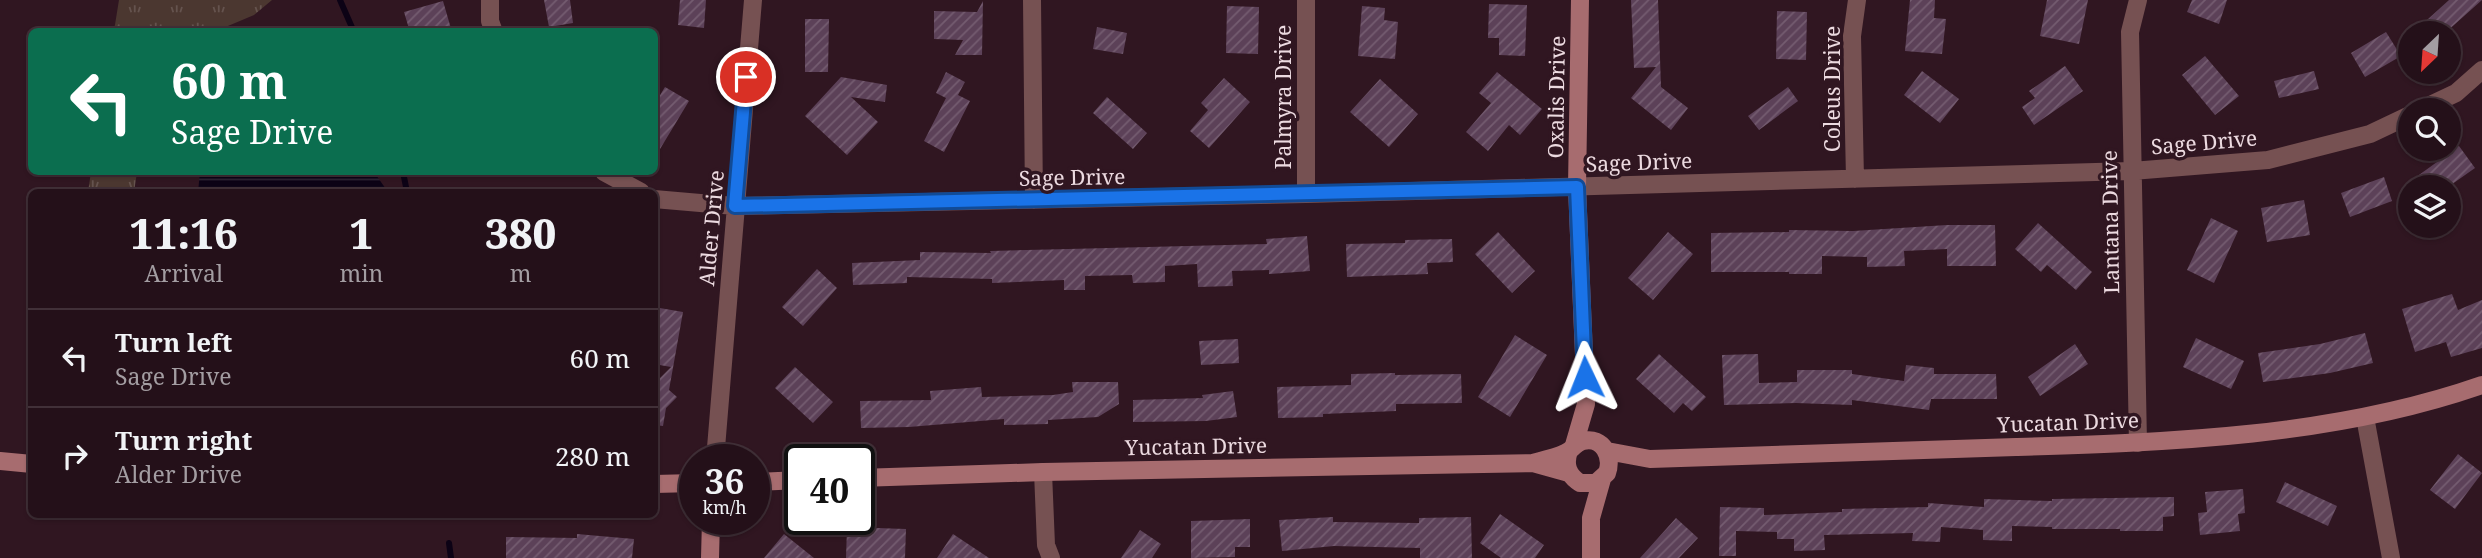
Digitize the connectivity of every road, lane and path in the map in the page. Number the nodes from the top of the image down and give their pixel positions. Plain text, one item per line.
1 (489, 0) edge
2 (753, 0) edge
3 (1032, 0) edge
4 (1306, 0) edge
5 (1580, 0) edge
6 (1857, 0) edge
7 (2138, 0) edge
8 (492, 28) edge
9 (2482, 70) edge
10 (2445, 98) edge
11 (2398, 121) edge
12 (2132, 172) junction
13 (610, 175) edge
14 (1855, 179) junction
15 (1577, 187) junction
16 (635, 189) edge
17 (1306, 194) junction
18 (658, 199) edge
19 (1034, 200) junction
20 (735, 206) junction
21 (2482, 385) edge
22 (1586, 404) junction
23 (2365, 417) junction
24 (2138, 443) junction
25 (716, 444) edge
26 (1572, 448) junction
27 (1605, 448) junction
28 (1650, 459) junction
29 (0, 461) edge
30 (1533, 463) junction
31 (28, 464) edge
32 (1043, 472) junction
33 (1605, 476) junction
34 (875, 477) edge
35 (1575, 478) junction
36 (679, 483) edge
37 (658, 484) edge
38 (1591, 518) junction
39 (711, 535) edge
40 (710, 558) edge
41 (1051, 558) edge
42 (1591, 558) edge
43 (2390, 558) edge

1 - 8 street
2 - 20 street, Alder Drive
3 - 19 street
4 - 17 street, Palmyra Drive
5 - 15 street, Oxalis Drive
6 - 14 street, Coleus Drive
7 - 12 street, Lantana Drive
9 - 10 street
11 - 12 street, Sage Drive
12 - 14 street, Sage Drive
12 - 24 street, Lantana Drive
13 - 16 street
14 - 15 street, Sage Drive
15 - 17 street, Sage Drive
15 - 22 street, Oxalis Drive
17 - 19 street, Sage Drive
18 - 20 street, Sage Drive
19 - 20 street, Sage Drive
20 - 25 street, Alder Drive
21 - 23 street, Yucatan Drive
22 - 26 street, Oxalis Drive
22 - 27 street, Oxalis Drive
23 - 24 street, Yucatan Drive
23 - 43 street
24 - 28 street, Yucatan Drive
26 - 27 street
26 - 30 street, Yucatan Drive
26 - 35 street
27 - 28 street, Yucatan Drive
27 - 33 street
28 - 33 street, Yucatan Drive
29 - 31 street
30 - 32 street, Yucatan Drive
30 - 35 street, Yucatan Drive
32 - 34 street, Yucatan Drive
32 - 41 street
33 - 35 street
33 - 38 street
35 - 38 street
36 - 37 street
38 - 42 street
39 - 40 street

